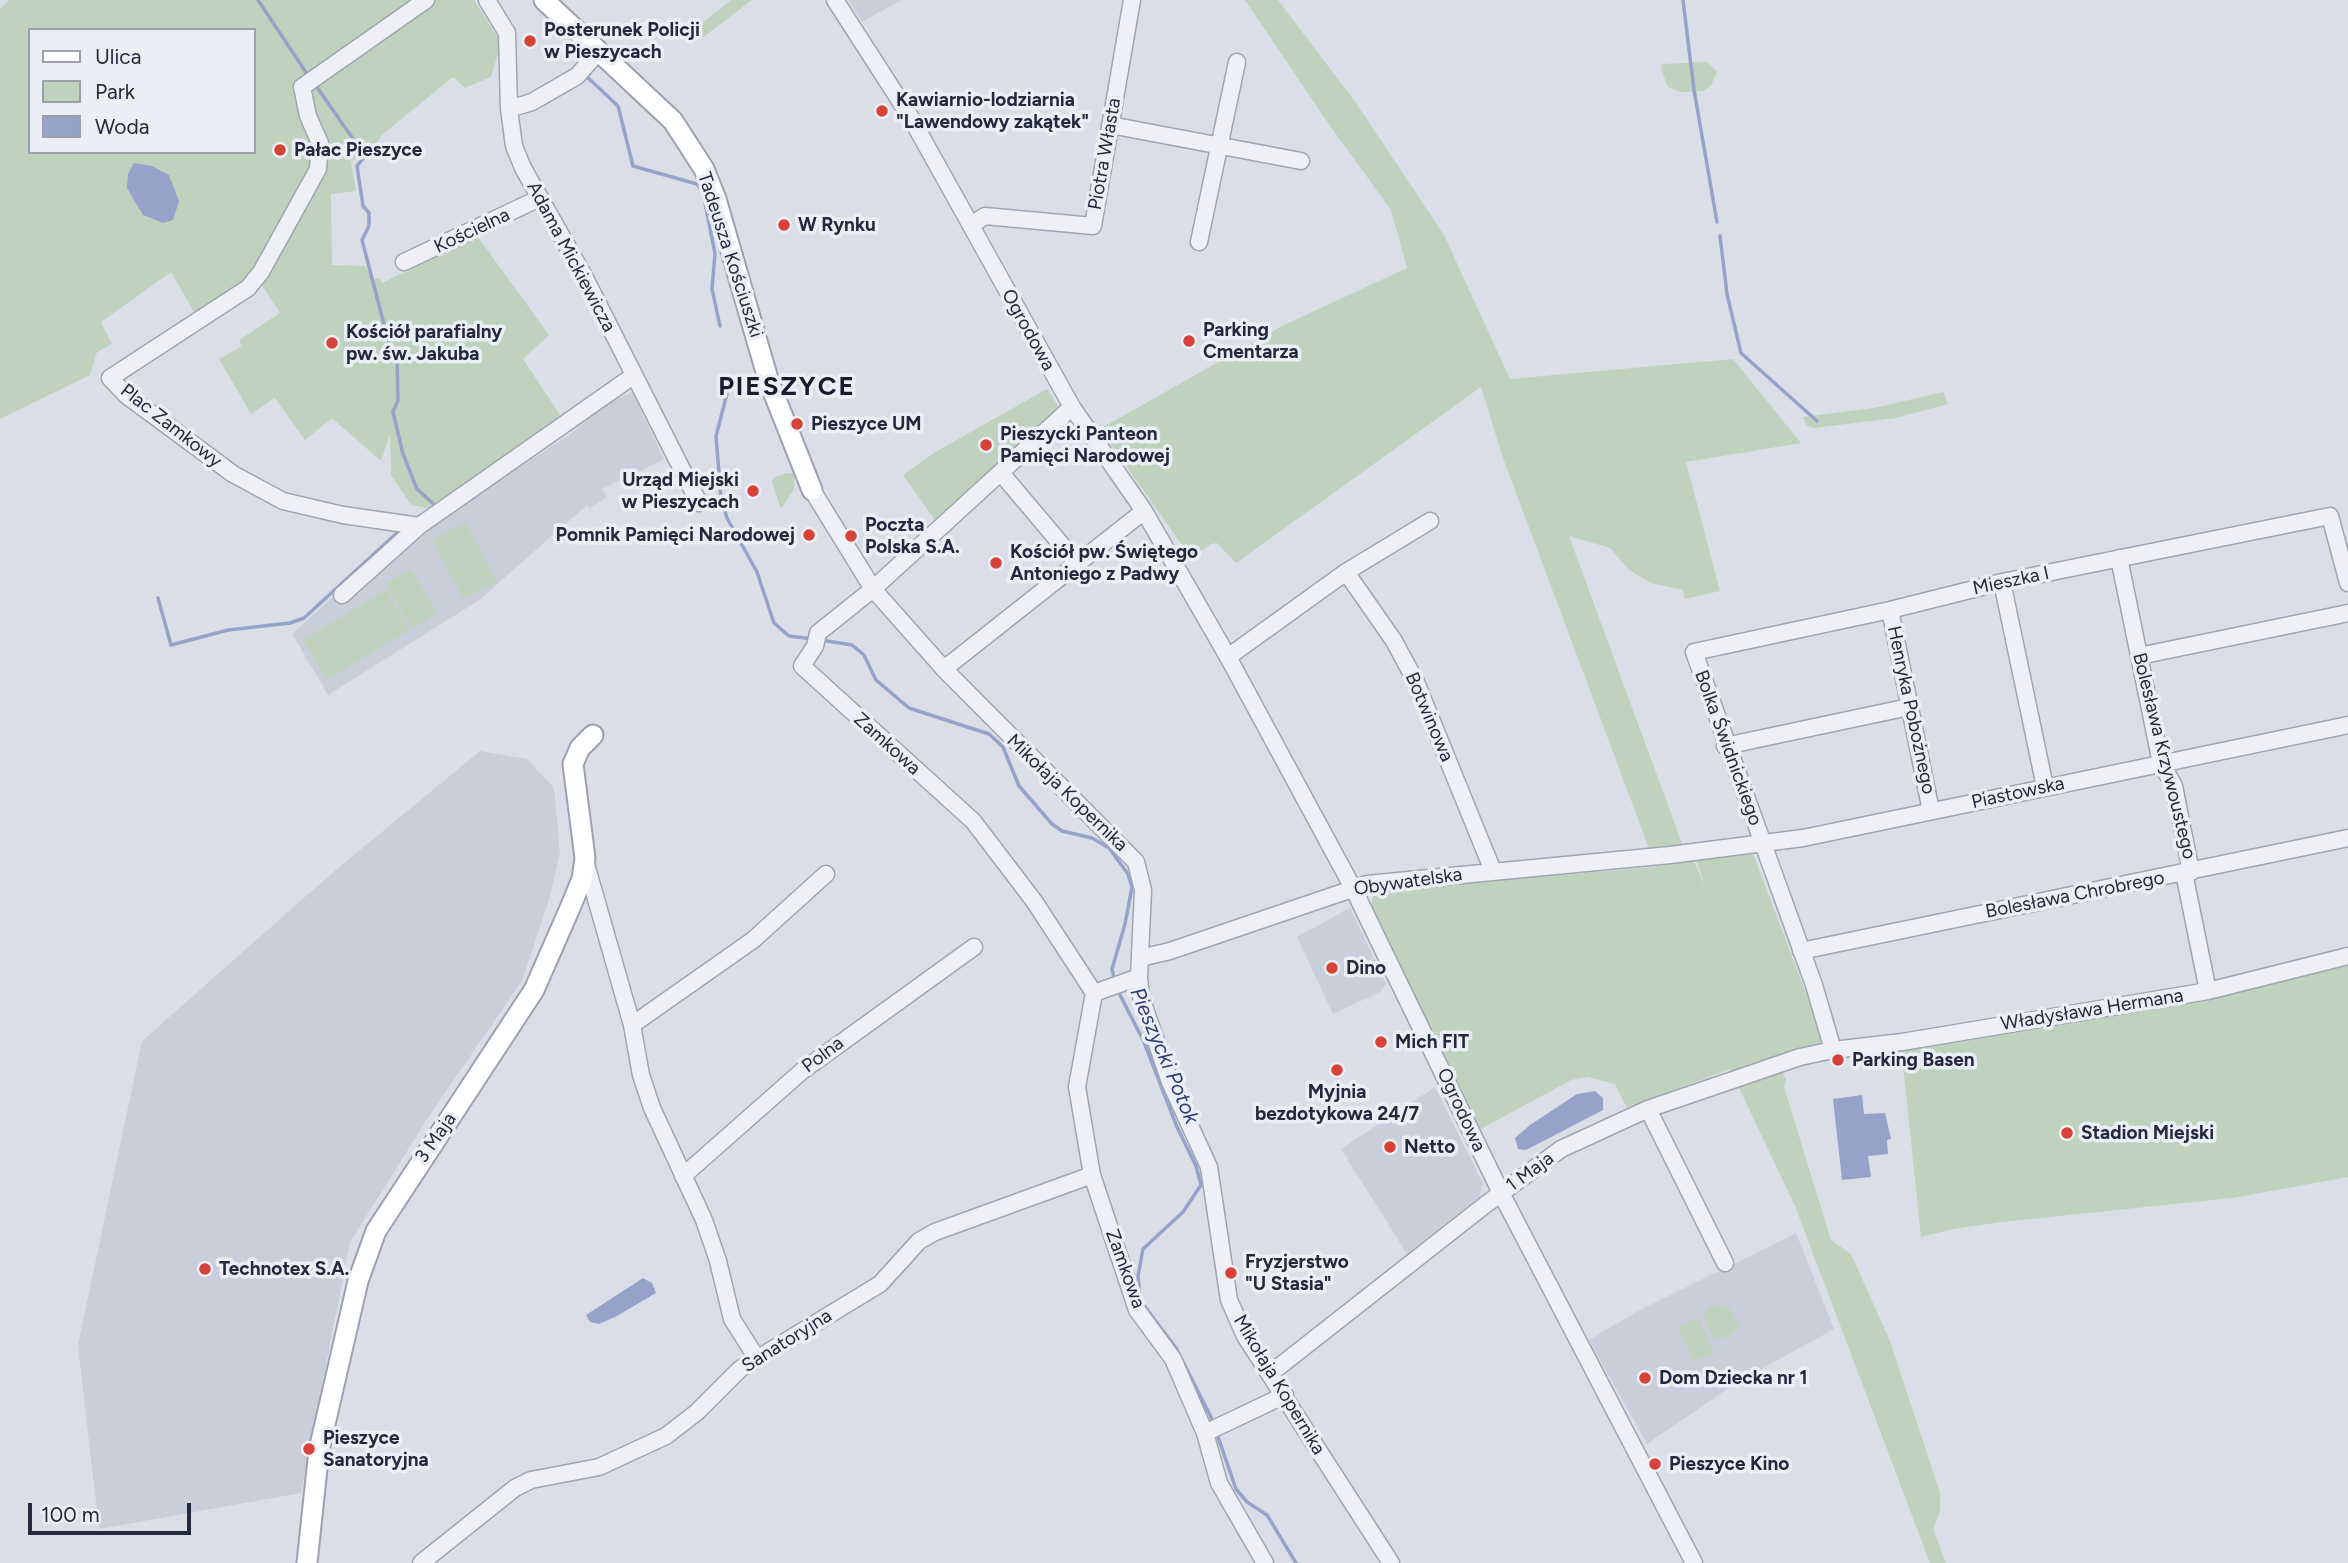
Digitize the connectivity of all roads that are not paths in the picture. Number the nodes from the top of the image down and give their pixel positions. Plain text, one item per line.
1 (426, 0) edge
2 (488, 0) edge
3 (544, 0) edge
4 (835, 0) edge
5 (1132, 0) edge
6 (594, 57) junction
7 (1237, 62) dead end
8 (509, 109) junction
9 (1110, 125) junction
10 (1220, 143) junction
11 (1301, 161) dead end
12 (540, 198) junction
13 (971, 225) junction
14 (1199, 242) dead end
15 (404, 262) dead end
16 (633, 376) junction
17 (1072, 407) junction
18 (1001, 473) junction
19 (812, 489) joint
20 (699, 503) dead end
21 (1144, 511) junction
22 (1430, 521) dead end
23 (419, 526) junction
24 (2119, 558) junction
25 (1077, 563) junction
26 (1346, 572) junction
27 (2002, 582) junction
28 (2348, 583) edge
29 (873, 589) junction
30 (342, 595) dead end
31 (1890, 610) junction
32 (2348, 613) edge
33 (1693, 652) joint
34 (2139, 656) junction
35 (1228, 657) junction
36 (944, 669) junction
37 (1909, 707) junction
38 (2348, 725) edge
39 (593, 735) dead end
40 (1726, 746) junction
41 (2161, 763) junction
42 (2045, 787) junction
43 (1931, 811) junction
44 (2348, 838) edge
45 (1762, 844) junction
46 (1686, 852) joint
47 (585, 858) junction
48 (1493, 872) junction
49 (2188, 872) junction
50 (826, 874) dead end
51 (1353, 888) junction
52 (974, 947) dead end
53 (1801, 951) junction
54 (2348, 956) edge
55 (1140, 958) junction
56 (1139, 977) junction
57 (1107, 988) junction
58 (2208, 991) junction
59 (632, 1025) junction
60 (1833, 1050) junction
61 (1648, 1109) junction
62 (1092, 1175) junction
63 (683, 1176) junction
64 (1501, 1193) junction
65 (1725, 1263) dead end
66 (757, 1357) junction
67 (1271, 1373) junction
68 (1285, 1395) junction
69 (1211, 1430) junction
70 (307, 1563) edge
71 (421, 1563) edge
72 (1265, 1563) edge
73 (1391, 1563) edge
74 (1694, 1563) edge

1 - 23 street, Plac Zamkowy
2 - 8 street, Adama Mickiewicza
3 - 6 main road, Tadeusza Kościuszki
4 - 13 street, Ogrodowa
5 - 9 street, Piotra Własta
6 - 8 street
6 - 19 main road, Tadeusza Kościuszki
7 - 10 street
8 - 12 street, Adama Mickiewicza
9 - 10 street
9 - 13 street, Piotra Własta
10 - 11 street
10 - 14 street
12 - 15 street, Kościelna
12 - 16 street, Adama Mickiewicza
13 - 17 street, Ogrodowa
16 - 20 street, Adama Mickiewicza
16 - 23 street
17 - 18 street
17 - 21 street, Ogrodowa
18 - 25 street
18 - 29 street
19 - 29 street, Mikołaja Kopernika
21 - 25 street
21 - 35 street, Ogrodowa
22 - 26 street
23 - 30 street
24 - 27 street, Mieszka I
24 - 28 street, Mieszka I
24 - 34 street, Bolesława Krzywoustego
25 - 36 street
26 - 35 street
26 - 48 street, Botwinowa
27 - 31 street, Mieszka I
27 - 42 street
29 - 36 street, Mikołaja Kopernika
29 - 57 street, Zamkowa
31 - 33 street, Mieszka I
31 - 37 street, Henryka Pobożnego
32 - 34 street
33 - 40 street, Bolka Świdnickiego
34 - 41 street, Bolesława Krzywoustego
35 - 51 street, Ogrodowa
36 - 55 street, Mikołaja Kopernika
37 - 40 street
37 - 43 street, Henryka Pobożnego
38 - 41 street, Piastowska
39 - 47 main road, 3 Maja
40 - 45 street, Bolka Świdnickiego
41 - 42 street, Piastowska
41 - 49 street, Bolesława Krzywoustego
42 - 43 street, Piastowska
43 - 45 street, Piastowska
44 - 49 street, Bolesława Chrobrego
45 - 46 street, Piastowska
45 - 53 street, Bolka Świdnickiego
46 - 48 street, Obywatelska
47 - 59 street
47 - 70 main road, 3 Maja
48 - 51 street, Obywatelska
49 - 53 street, Bolesława Chrobrego
49 - 58 street, Bolesława Krzywoustego
50 - 59 street
51 - 55 street, Obywatelska
51 - 64 street, Ogrodowa
52 - 63 street, Polna
53 - 60 street, Bolka Świdnickiego
54 - 58 street, Władysława Hermana
55 - 56 street, Mikołaja Kopernika
56 - 57 street
56 - 67 street, Mikołaja Kopernika
57 - 62 street, Zamkowa
58 - 60 street, Władysława Hermana
59 - 63 street
60 - 61 street, 1 Maja
61 - 64 street, 1 Maja
61 - 65 street
62 - 66 street, Sanatoryjna
62 - 69 street, Zamkowa
63 - 66 street
64 - 67 street, 1 Maja
64 - 74 street, Ogrodowa
66 - 71 street, Sanatoryjna
67 - 68 street, Mikołaja Kopernika
68 - 69 street
68 - 73 street, Mikołaja Kopernika
69 - 72 street, Zamkowa

